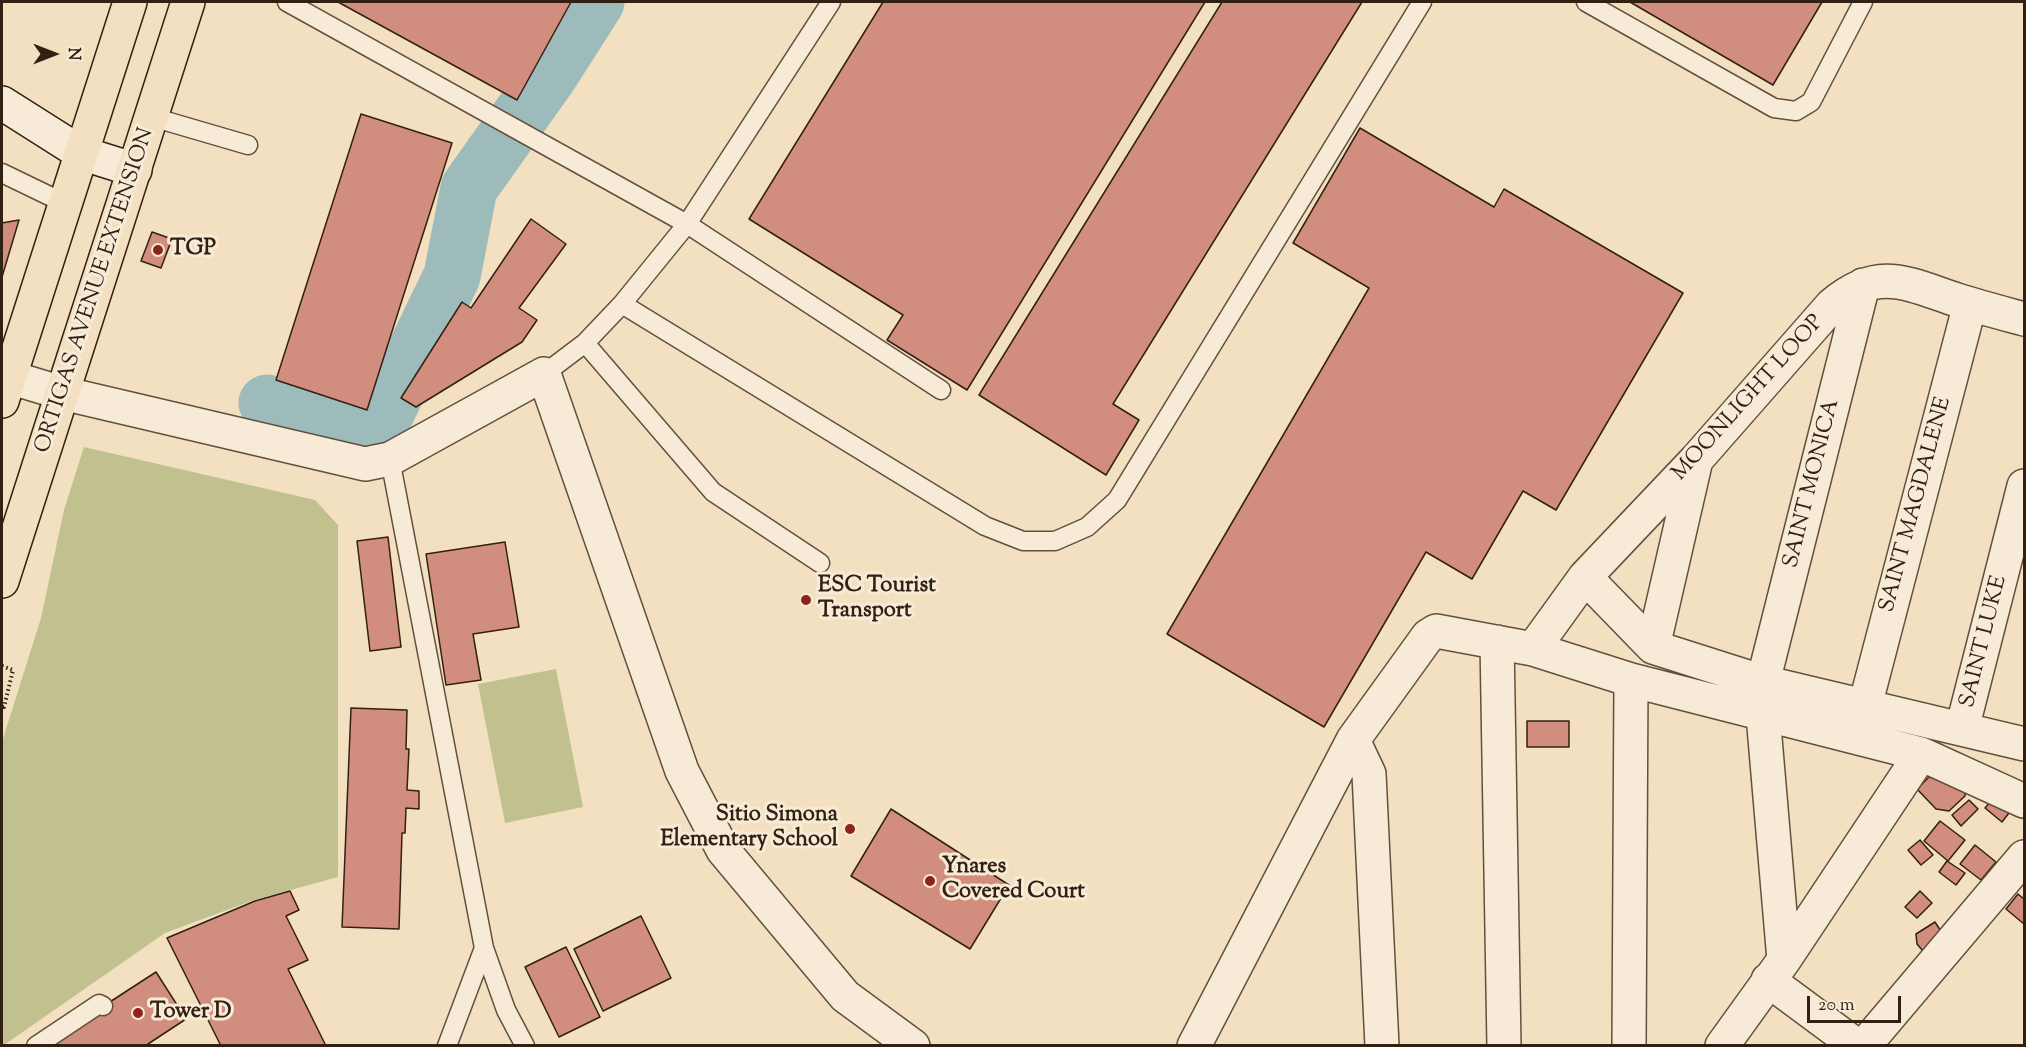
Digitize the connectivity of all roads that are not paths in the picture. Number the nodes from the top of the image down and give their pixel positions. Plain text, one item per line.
1 (130, 2) edge
2 (188, 2) edge
3 (287, 2) edge
4 (831, 2) edge
5 (1422, 2) edge
6 (1586, 2) edge
7 (1863, 2) edge
8 (2, 103) edge
9 (152, 117) junction
10 (248, 144) dead end
11 (81, 153) junction
12 (135, 170) junction
13 (2, 173) edge
14 (64, 203) junction
15 (687, 224) junction
16 (1863, 285) junction
17 (622, 304) junction
18 (1970, 304) junction
19 (2025, 319) edge
20 (585, 343) junction
21 (544, 374) junction
22 (5, 389) edge
23 (941, 390) dead end
24 (62, 393) junction
25 (390, 459) junction
26 (1696, 460) junction
27 (2025, 486) edge
28 (820, 563) dead end
29 (1585, 577) junction
30 (2, 581) edge
31 (1497, 642) junction
32 (1653, 647) junction
33 (1533, 649) junction
34 (1631, 680) junction
35 (1763, 682) junction
36 (1865, 706) junction
37 (1763, 715) junction
38 (1962, 729) junction
39 (1353, 740) junction
40 (2025, 744) edge
41 (1921, 754) junction
42 (2025, 801) edge
43 (2025, 857) edge
44 (484, 948) junction
45 (1776, 970) junction
46 (103, 1006) dead end
47 (1722, 1045) edge
48 (36, 1046) edge
49 (447, 1046) edge
50 (525, 1046) edge
51 (913, 1046) edge
52 (1194, 1046) edge
53 (1382, 1046) edge
54 (1504, 1046) edge
55 (1629, 1046) edge
56 (1716, 1046) edge
57 (1857, 1046) edge
58 (1864, 1046) edge

1 - 11 main road
2 - 9 main road, ORTIGAS AVENUE EXTENSION
3 - 15 lane
4 - 15 lane
5 - 17 lane
6 - 7 lane
8 - 11 street
9 - 10 lane
9 - 12 main road, ORTIGAS AVENUE EXTENSION
11 - 12 street
11 - 14 main road
12 - 24 main road, ORTIGAS AVENUE EXTENSION
13 - 14 lane
14 - 22 main road
15 - 17 lane
15 - 23 lane
16 - 18 street, MOONLIGHT LOOP
16 - 26 street, MOONLIGHT LOOP
16 - 35 street, SAINT MONICA
17 - 20 lane
18 - 19 street, MOONLIGHT LOOP
18 - 36 street, SAINT MAGDALENE
20 - 21 lane
20 - 28 lane
21 - 25 street
21 - 51 street
22 - 24 street
24 - 25 street
24 - 30 main road, ORTIGAS AVENUE EXTENSION
25 - 44 lane
26 - 29 street, MOONLIGHT LOOP
26 - 32 street
27 - 38 street, SAINT LUKE
29 - 32 street
29 - 33 street, MOONLIGHT LOOP
31 - 33 street
31 - 39 street
31 - 54 street
32 - 35 street
33 - 34 street
34 - 37 street
34 - 55 street
35 - 36 street
36 - 38 street
37 - 41 street
37 - 45 street
38 - 40 street
39 - 52 street
39 - 53 street
41 - 42 street
41 - 45 street
43 - 58 street
44 - 49 lane
44 - 50 lane
45 - 47 street
45 - 57 street
46 - 48 lane
47 - 56 street

